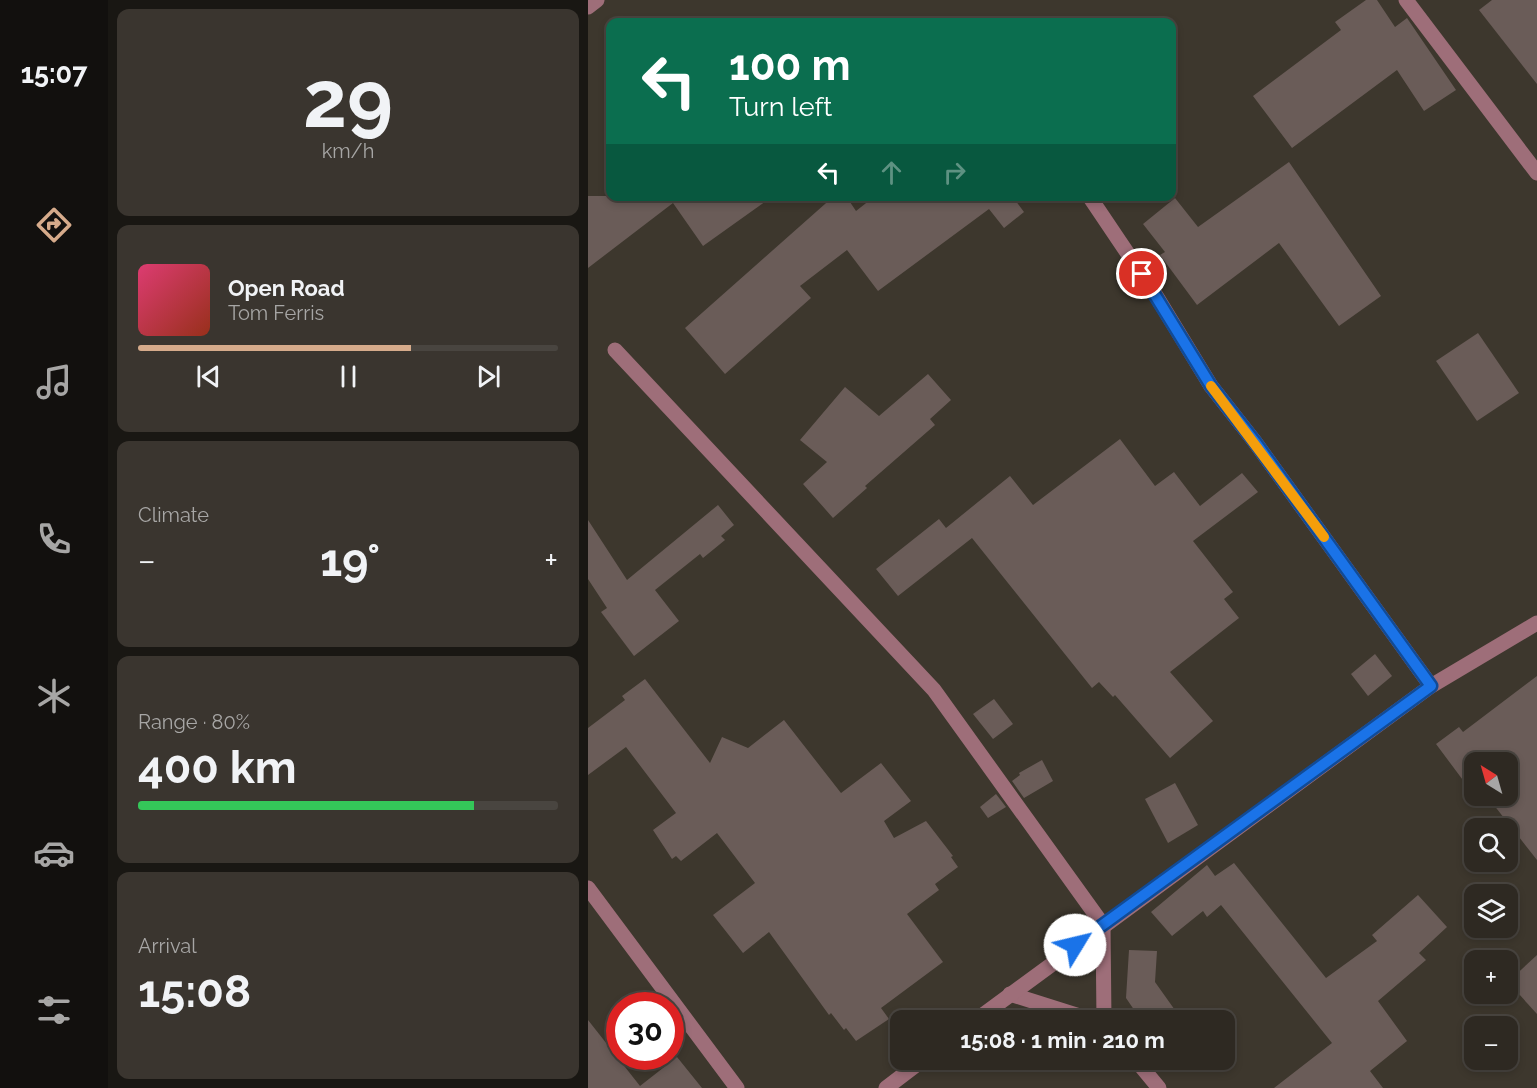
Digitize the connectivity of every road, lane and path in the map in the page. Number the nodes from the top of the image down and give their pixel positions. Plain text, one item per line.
1 (597, 0) edge
2 (1406, 0) edge
3 (588, 7) edge
4 (1537, 173) edge
5 (1092, 201) edge
6 (615, 350) dead end
7 (1537, 623) edge
8 (1431, 686) junction
9 (588, 888) edge
10 (1103, 925) junction
11 (1010, 994) junction
12 (989, 1010) edge
13 (1060, 1010) edge
14 (1104, 1010) edge
15 (910, 1070) edge
16 (1144, 1070) edge
17 (737, 1088) edge
18 (886, 1088) edge
19 (1159, 1088) edge

1 - 3 street
2 - 4 street
5 - 8 street
6 - 10 street
7 - 8 street
8 - 10 street
9 - 17 street
10 - 11 street
10 - 14 street
11 - 12 street
11 - 13 street
15 - 18 street
16 - 19 street

